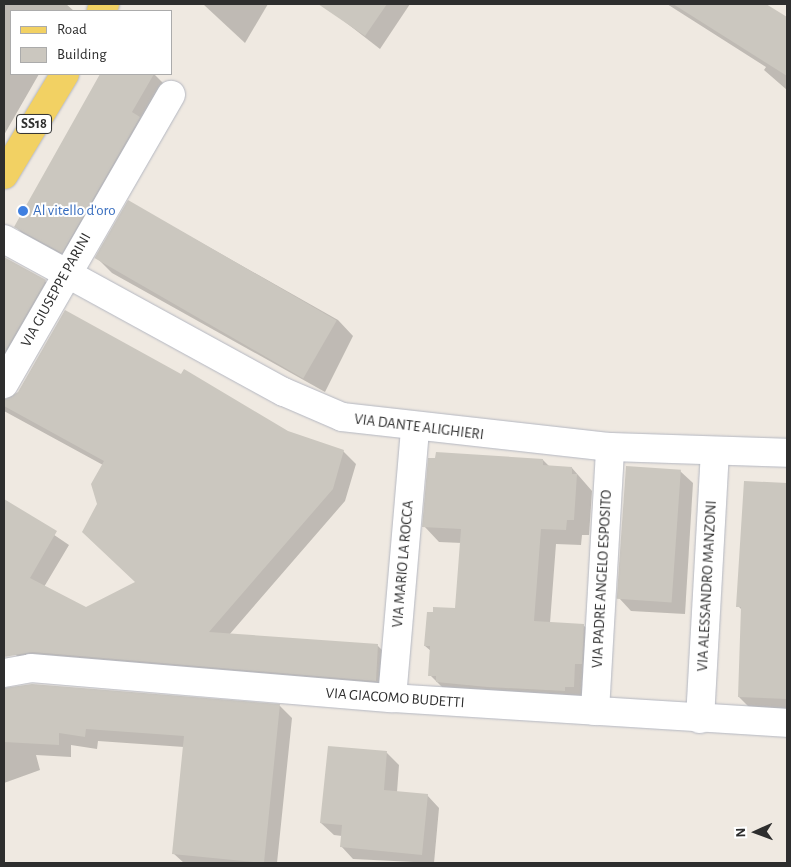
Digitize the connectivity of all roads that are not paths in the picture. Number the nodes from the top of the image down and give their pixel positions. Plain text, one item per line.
1 (63, 75) edge
2 (171, 95) dead end
3 (4, 175) edge
4 (4, 239) edge
5 (64, 273) junction
6 (4, 384) edge
7 (415, 429) junction
8 (610, 447) junction
9 (715, 453) junction
10 (787, 453) edge
11 (4, 673) edge
12 (392, 698) junction
13 (595, 710) junction
14 (700, 719) junction
15 (787, 723) edge

1 - 3 main road, SS18
2 - 5 street, VIA GIUSEPPE PARINI
4 - 5 street, VIA DANTE ALIGHIERI
5 - 6 street, VIA GIUSEPPE PARINI
5 - 7 street, VIA DANTE ALIGHIERI
7 - 8 street, VIA DANTE ALIGHIERI
7 - 12 street, VIA MARIO LA ROCCA
8 - 9 street, VIA DANTE ALIGHIERI
8 - 13 street, VIA PADRE ANGELO ESPOSITO
9 - 10 street, VIA DANTE ALIGHIERI
9 - 14 street, VIA ALESSANDRO MANZONI
11 - 12 street, VIA GIACOMO BUDETTI
12 - 13 street, VIA GIACOMO BUDETTI
13 - 14 street, VIA GIACOMO BUDETTI
14 - 15 street, VIA GIACOMO BUDETTI

